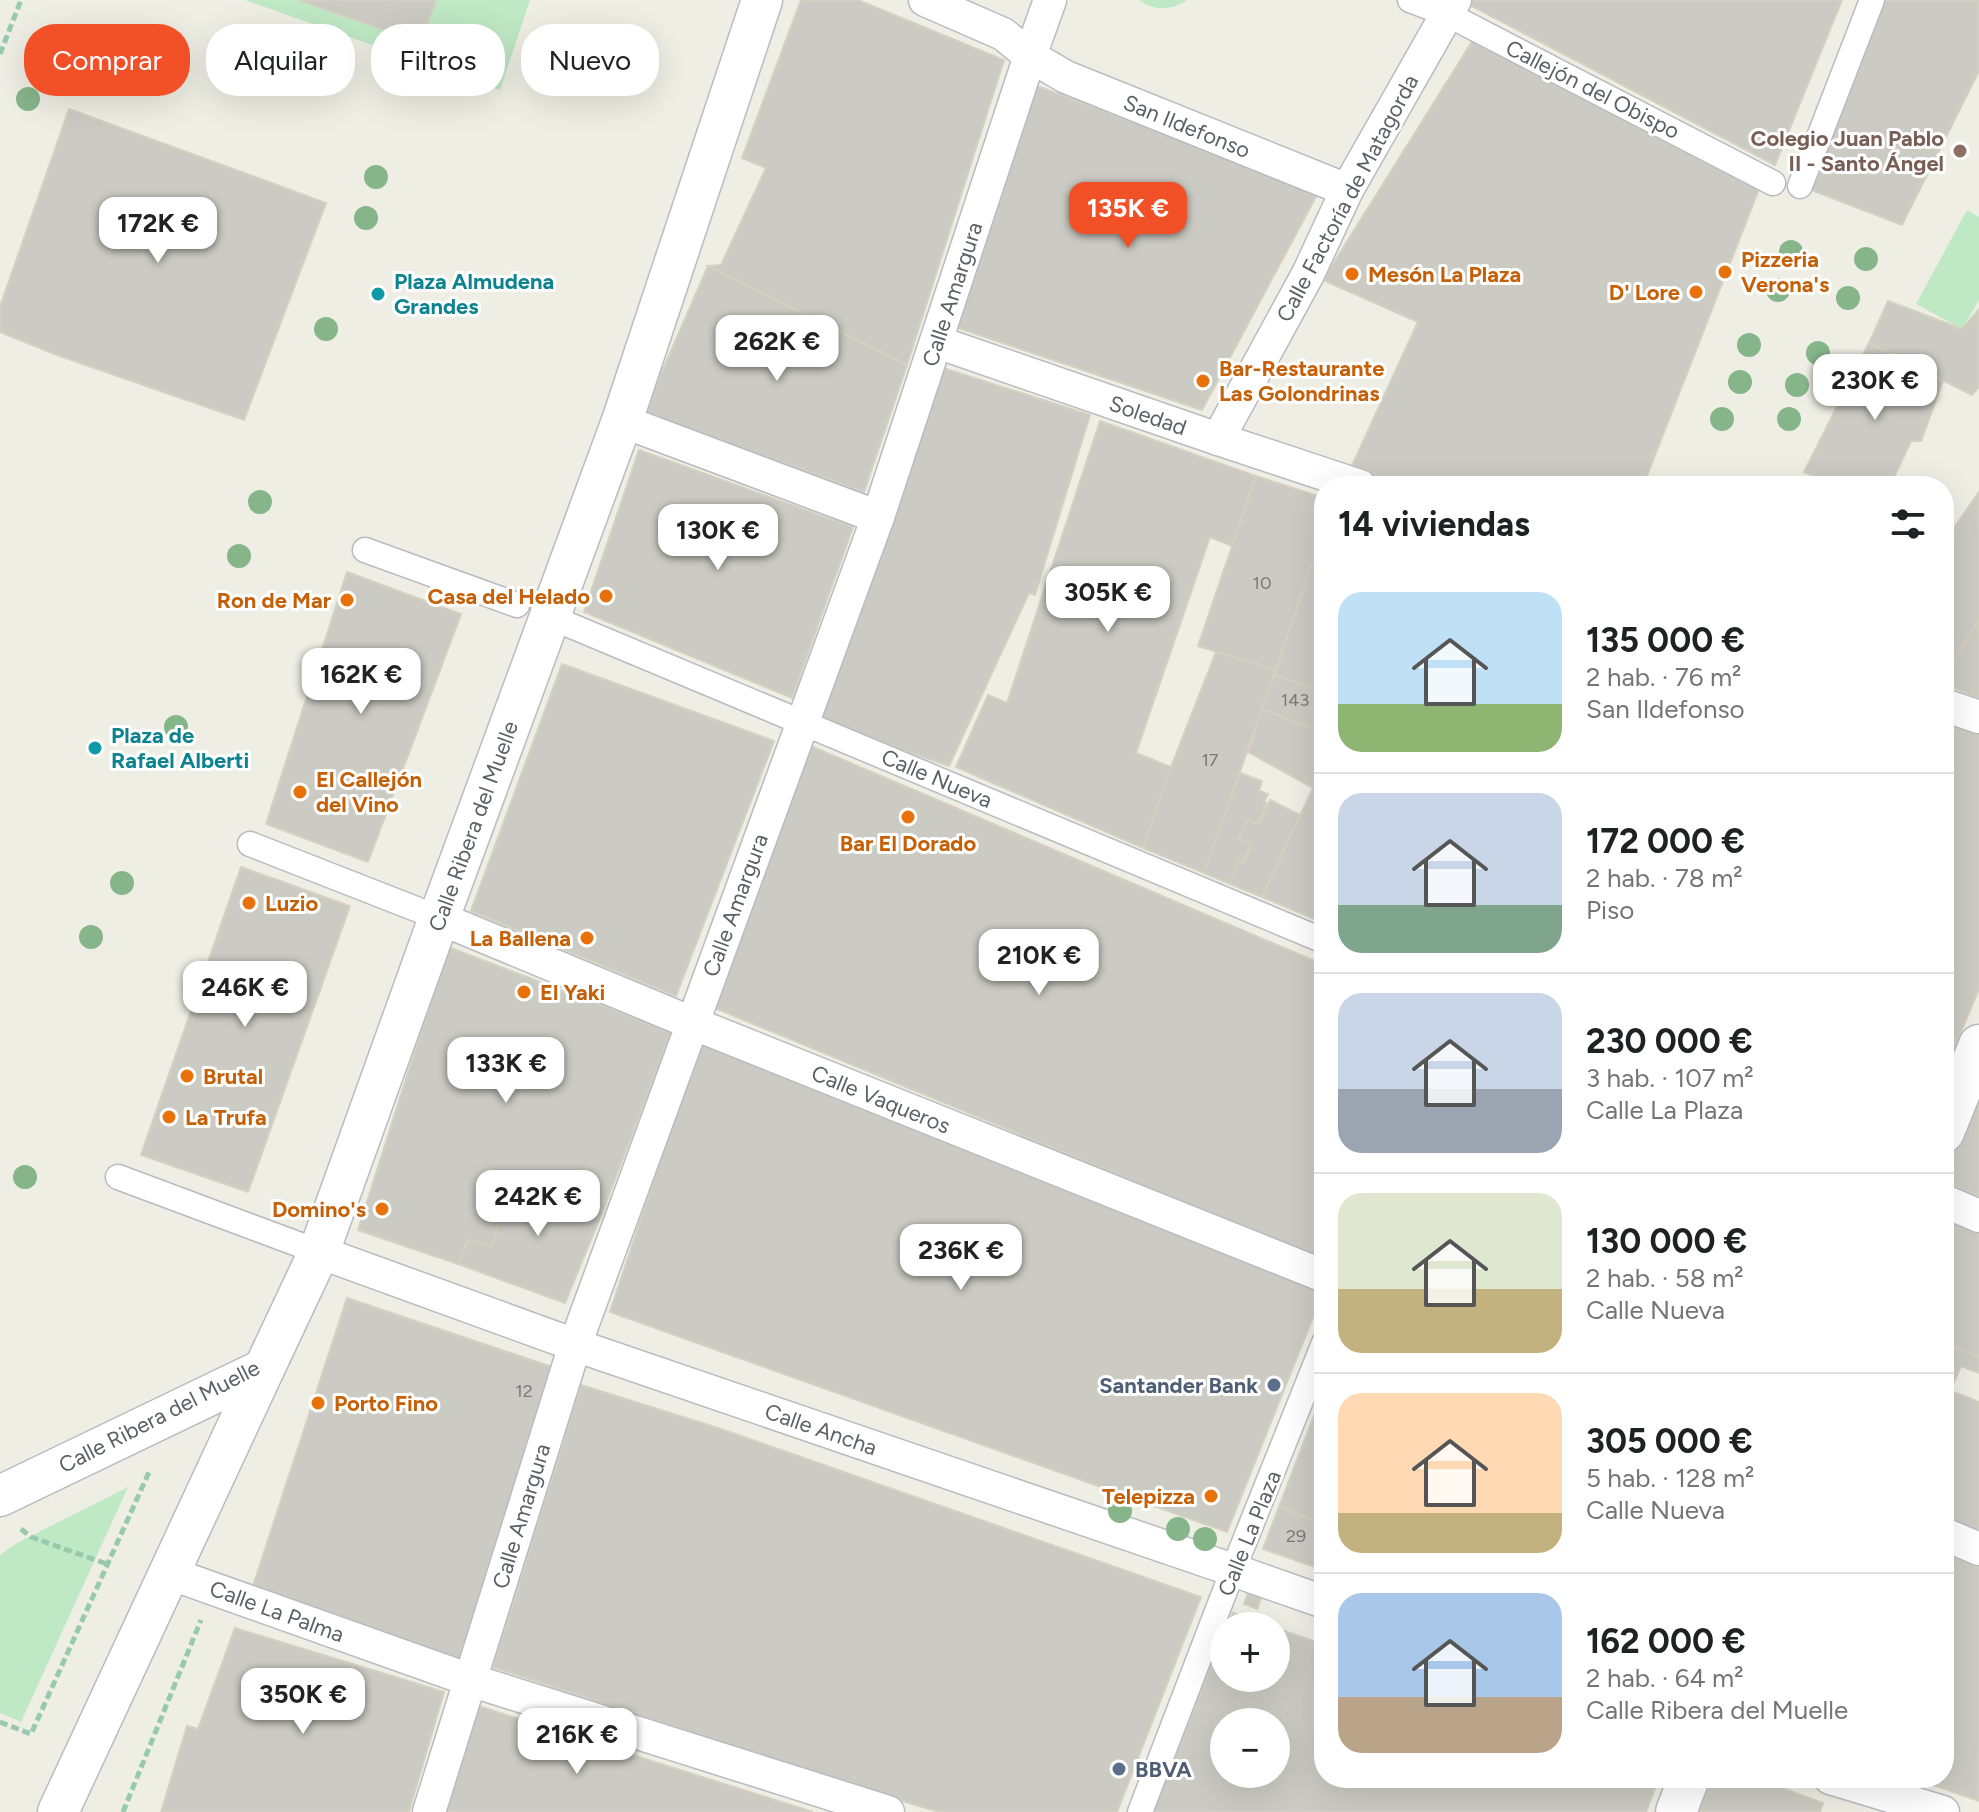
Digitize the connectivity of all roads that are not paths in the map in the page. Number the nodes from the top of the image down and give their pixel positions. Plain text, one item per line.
1 (762, 0) edge
2 (925, 0) edge
3 (1050, 0) edge
4 (1410, 0) edge
5 (1872, 0) edge
6 (1451, 7) edge
7 (1030, 56) junction
8 (1773, 183) dead end
9 (1800, 186) dead end
10 (1347, 190) junction
11 (937, 342) junction
12 (622, 421) junction
13 (1218, 439) junction
14 (1330, 476) edge
15 (878, 517) junction
16 (365, 550) dead end
17 (534, 611) junction
18 (1954, 708) edge
19 (1979, 717) edge
20 (802, 722) junction
21 (250, 844) dead end
22 (439, 918) junction
23 (1314, 937) edge
24 (692, 1023) junction
25 (1979, 1045) edge
26 (1954, 1107) edge
27 (118, 1177) dead end
28 (1954, 1205) edge
29 (1979, 1216) edge
30 (319, 1252) junction
31 (1314, 1272) edge
32 (575, 1345) junction
33 (1314, 1368) edge
34 (264, 1369) junction
35 (7, 1510) edge
36 (1954, 1538) edge
37 (1979, 1549) edge
38 (1233, 1570) junction
39 (169, 1573) junction
40 (1314, 1598) edge
41 (470, 1680) junction
42 (1685, 1788) edge
43 (1863, 1788) edge
44 (58, 1812) edge
45 (429, 1812) edge
46 (888, 1812) edge
47 (1140, 1812) edge
48 (1676, 1812) edge
49 (1943, 1812) edge

1 - 12 street, Calle Ribera del Muelle
2 - 7 street, San Ildefonso
3 - 7 street, Calle Amargura
4 - 6 street, Callejón del Obispo
5 - 9 street
6 - 8 street, Callejón del Obispo
6 - 10 street, Calle Factoría de Matagorda
7 - 10 street, San Ildefonso
7 - 11 street, Calle Amargura
10 - 13 street, Calle Factoría de Matagorda
11 - 13 street, Soledad
11 - 15 street, Calle Amargura
12 - 15 street
12 - 17 street, Calle Ribera del Muelle
13 - 14 street, Soledad
15 - 20 street, Calle Amargura
16 - 17 street, Calle Nueva
17 - 20 street, Calle Nueva
17 - 22 street, Calle Ribera del Muelle
18 - 19 street
20 - 23 street, Calle Nueva
20 - 24 street, Calle Amargura
21 - 22 street
22 - 24 street, Calle Vaqueros
22 - 30 street, Calle Ribera del Muelle
24 - 31 street, Calle Vaqueros
24 - 32 street, Calle Amargura
25 - 26 street
27 - 30 street
28 - 29 street
30 - 32 street, Calle Ancha
30 - 34 street, Calle Ribera del Muelle
32 - 38 street, Calle Ancha
32 - 41 street, Calle Amargura
33 - 38 street, Calle La Plaza
34 - 35 street, Calle Ribera del Muelle
34 - 39 street
36 - 37 street
38 - 40 street, Calle Ancha
38 - 47 street, Calle La Plaza
39 - 41 street, Calle La Palma
39 - 44 street
41 - 45 street, Calle Amargura
41 - 46 street, Calle La Palma
42 - 48 street
43 - 49 street

